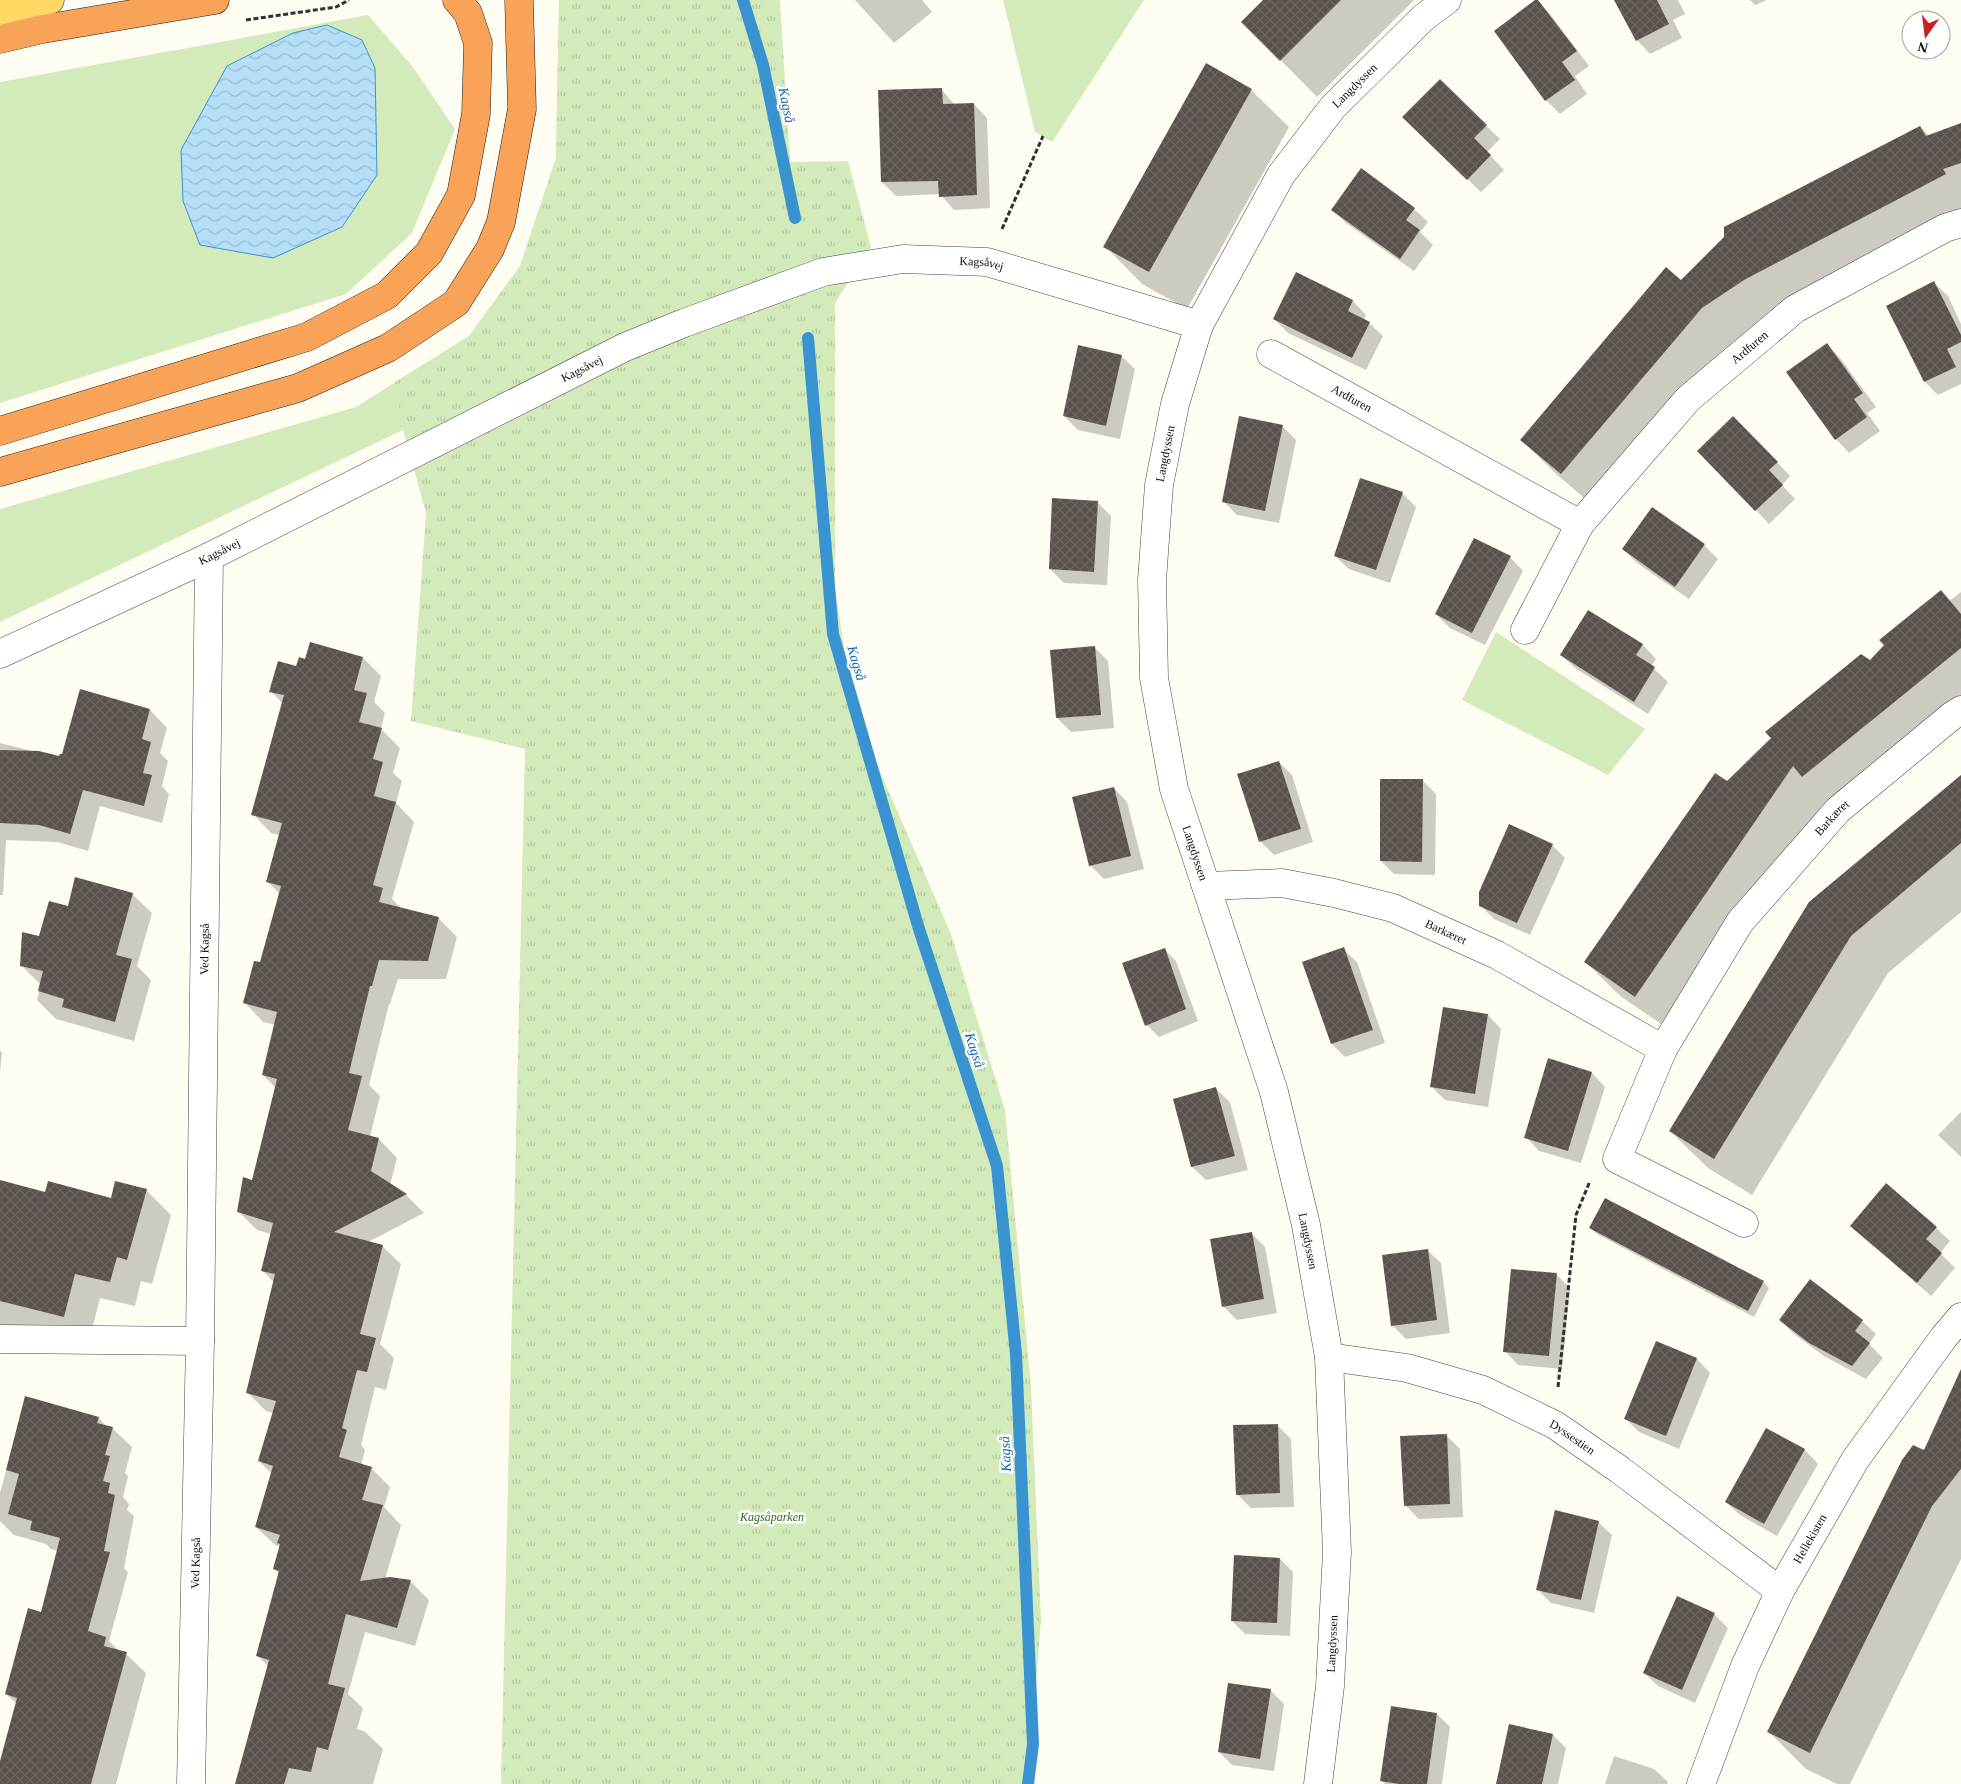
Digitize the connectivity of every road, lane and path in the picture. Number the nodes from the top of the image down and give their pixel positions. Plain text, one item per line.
1 (50, 0) edge
2 (215, 0) edge
3 (457, 0) edge
4 (520, 0) edge
5 (1447, 0) edge
6 (0, 10) edge
7 (0, 38) edge
8 (1043, 136) dead end
9 (1961, 223) edge
10 (987, 262) junction
11 (1199, 325) junction
12 (1271, 354) dead end
13 (0, 430) edge
14 (0, 472) edge
15 (1580, 524) junction
16 (209, 557) junction
17 (1525, 630) dead end
18 (0, 654) edge
19 (1961, 710) edge
20 (1206, 886) junction
21 (1663, 1049) junction
22 (1617, 1159) junction
23 (1744, 1223) dead end
24 (1961, 1317) edge
25 (0, 1339) edge
26 (200, 1341) junction
27 (1328, 1358) junction
28 (1554, 1424) junction
29 (1780, 1592) junction
30 (191, 1784) edge
31 (1318, 1784) edge
32 (1701, 1784) edge

1 - 6 main road
2 - 7 highway
3 - 13 highway
4 - 14 highway
5 - 11 street, Langdyssen
8 - 10 path
9 - 15 street, Ardfuren
10 - 11 street, Kagsåvej
10 - 16 street, Kagsåvej
11 - 20 street, Langdyssen
12 - 15 street, Ardfuren
15 - 17 street, Ardfuren
16 - 18 street, Kagsåvej
16 - 26 street, Ved Kagså
19 - 21 street, Barkæret
20 - 21 street, Barkæret
20 - 27 street, Langdyssen
21 - 22 street, Barkæret
22 - 23 street
22 - 28 path
24 - 29 street, Hellekisten
25 - 26 street
26 - 30 street, Ved Kagså
27 - 28 street, Dyssestien
27 - 31 street, Langdyssen
28 - 29 street, Dyssestien
29 - 32 street, Hellekisten

